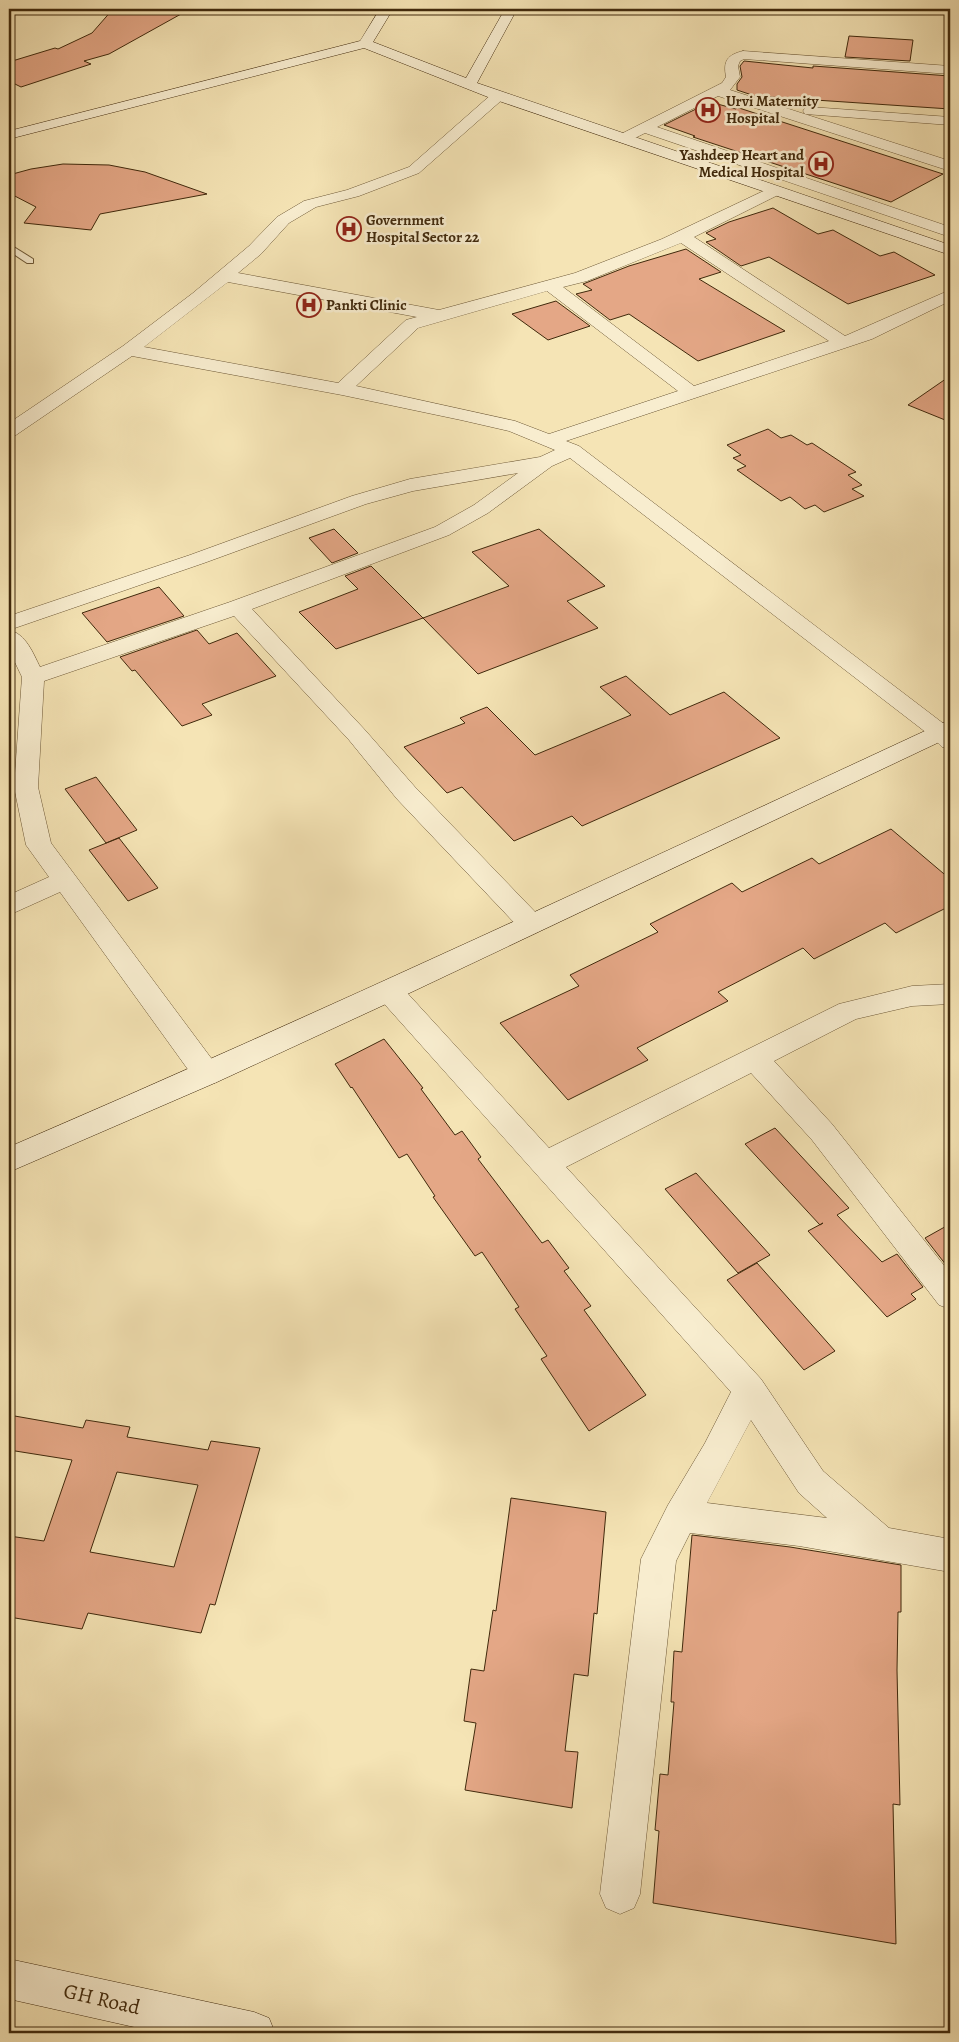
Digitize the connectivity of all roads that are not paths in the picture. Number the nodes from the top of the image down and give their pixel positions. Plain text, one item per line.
1 (386, 9) edge
2 (511, 9) edge
3 (932, 9) edge
4 (950, 10) edge
5 (365, 44) junction
6 (950, 70) edge
7 (469, 85) junction
8 (717, 91) junction
9 (498, 96) junction
10 (766, 108) junction
11 (950, 121) edge
12 (645, 128) junction
13 (9, 135) edge
14 (624, 138) junction
15 (950, 166) edge
16 (774, 191) junction
17 (950, 232) edge
18 (682, 236) junction
19 (9, 247) edge
20 (950, 250) edge
21 (30, 261) dead end
22 (225, 276) junction
23 (550, 285) junction
24 (950, 294) edge
25 (437, 315) junction
26 (843, 343) junction
27 (129, 350) junction
28 (342, 389) junction
29 (691, 392) junction
30 (9, 431) edge
31 (549, 440) junction
32 (572, 450) junction
33 (545, 462) junction
34 (238, 606) junction
35 (9, 623) edge
36 (9, 637) edge
37 (33, 677) junction
38 (947, 734) edge
39 (64, 880) junction
40 (9, 906) edge
41 (531, 924) junction
42 (389, 990) junction
43 (950, 994) edge
44 (755, 1058) junction
45 (207, 1074) junction
46 (9, 1160) edge
47 (545, 1164) junction
48 (950, 1296) edge
49 (749, 1389) junction
50 (680, 1516) junction
51 (880, 1544) junction
52 (950, 1555) edge
53 (620, 1894) dead end
54 (9, 1978) edge
55 (254, 2033) edge

1 - 5 street
2 - 7 street
3 - 4 street
5 - 7 street
5 - 13 street
6 - 8 street
7 - 9 street
8 - 10 street
8 - 12 street
9 - 14 street
9 - 22 street
10 - 11 street
10 - 15 street
12 - 14 street
12 - 17 street
14 - 16 street
16 - 18 street
16 - 20 street
18 - 23 street
18 - 26 street
19 - 21 lane
22 - 25 street
22 - 27 street
23 - 25 street
23 - 29 street
24 - 26 street
25 - 28 street
26 - 29 street
27 - 28 street
27 - 30 street
28 - 31 street
29 - 31 street
31 - 32 street
32 - 33 street
32 - 38 street
33 - 34 street
33 - 35 street
34 - 37 street
34 - 41 street
36 - 37 street
37 - 39 street
38 - 41 street
39 - 40 street
39 - 45 street
41 - 42 street
42 - 45 street
42 - 47 street
43 - 44 street
44 - 47 street
44 - 48 street
45 - 46 street
47 - 49 street
49 - 50 street
49 - 51 street
50 - 51 street
50 - 53 street
51 - 52 street
54 - 55 street, GH Road

